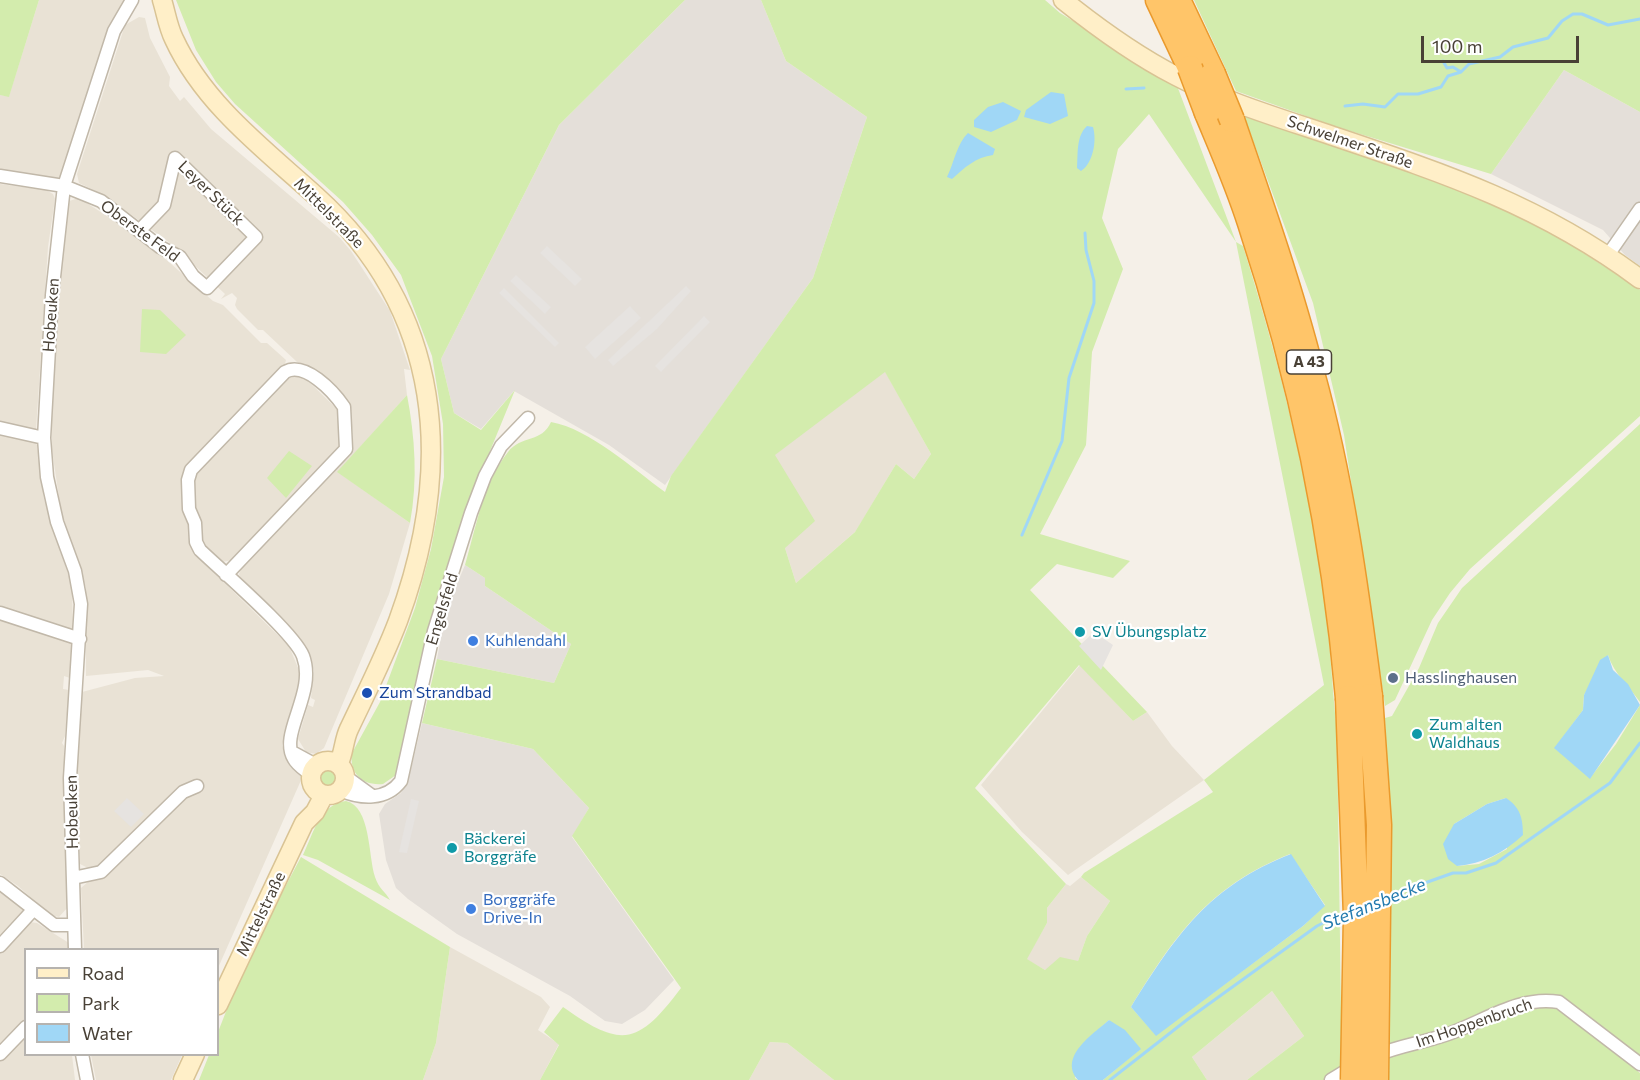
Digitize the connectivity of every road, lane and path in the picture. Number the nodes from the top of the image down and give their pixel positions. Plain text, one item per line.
1 (132, 0) edge
2 (162, 0) edge
3 (1063, 0) edge
4 (1158, 0) edge
5 (1178, 0) edge
6 (1201, 71) junction
7 (0, 176) edge
8 (64, 186) junction
9 (1640, 209) edge
10 (139, 231) junction
11 (1608, 255) junction
12 (1640, 279) edge
13 (207, 288) joint
14 (528, 418) dead end
15 (0, 428) edge
16 (44, 438) junction
17 (225, 575) junction
18 (0, 613) edge
19 (80, 639) junction
20 (1359, 697) junction
21 (327, 777) junction
22 (197, 786) dead end
23 (73, 878) junction
24 (0, 883) edge
25 (33, 910) junction
26 (74, 925) junction
27 (0, 946) edge
28 (75, 948) edge
29 (219, 1003) edge
30 (24, 1029) edge
31 (0, 1054) edge
32 (82, 1056) edge
33 (194, 1056) edge
34 (1640, 1064) edge
35 (87, 1080) edge
36 (183, 1080) edge
37 (1331, 1080) edge
38 (1353, 1080) edge
39 (1376, 1080) edge

1 - 8 street, Hobeuken
2 - 21 main road, Mittelstraße
3 - 11 main road, Schwelmer Straße
4 - 6 highway, A 43
5 - 6 highway, A 43
6 - 20 highway, A 43, bridge
6 - 20 highway, A 43, bridge
7 - 8 street, Oberste Feld
8 - 10 street, Oberste Feld
8 - 16 street, Hobeuken
9 - 11 street
10 - 13 street, Oberste Feld
10 - 13 street, Leyer Stück
11 - 12 main road, Schwelmer Straße
14 - 21 street, Engelsfeld
15 - 16 street
16 - 19 street, Hobeuken
17 - 17 street
17 - 21 street, Engelsfeld
18 - 19 street
19 - 23 street, Hobeuken
20 - 38 highway, A 43, bridge
20 - 39 highway, A 43, bridge
21 - 29 main road, Mittelstraße
22 - 23 street
23 - 26 street, Hobeuken
24 - 25 street
25 - 26 street
25 - 27 street
26 - 28 street, Hobeuken
30 - 31 street
32 - 35 street
33 - 36 main road
34 - 37 street, Im Hoppenbruch

